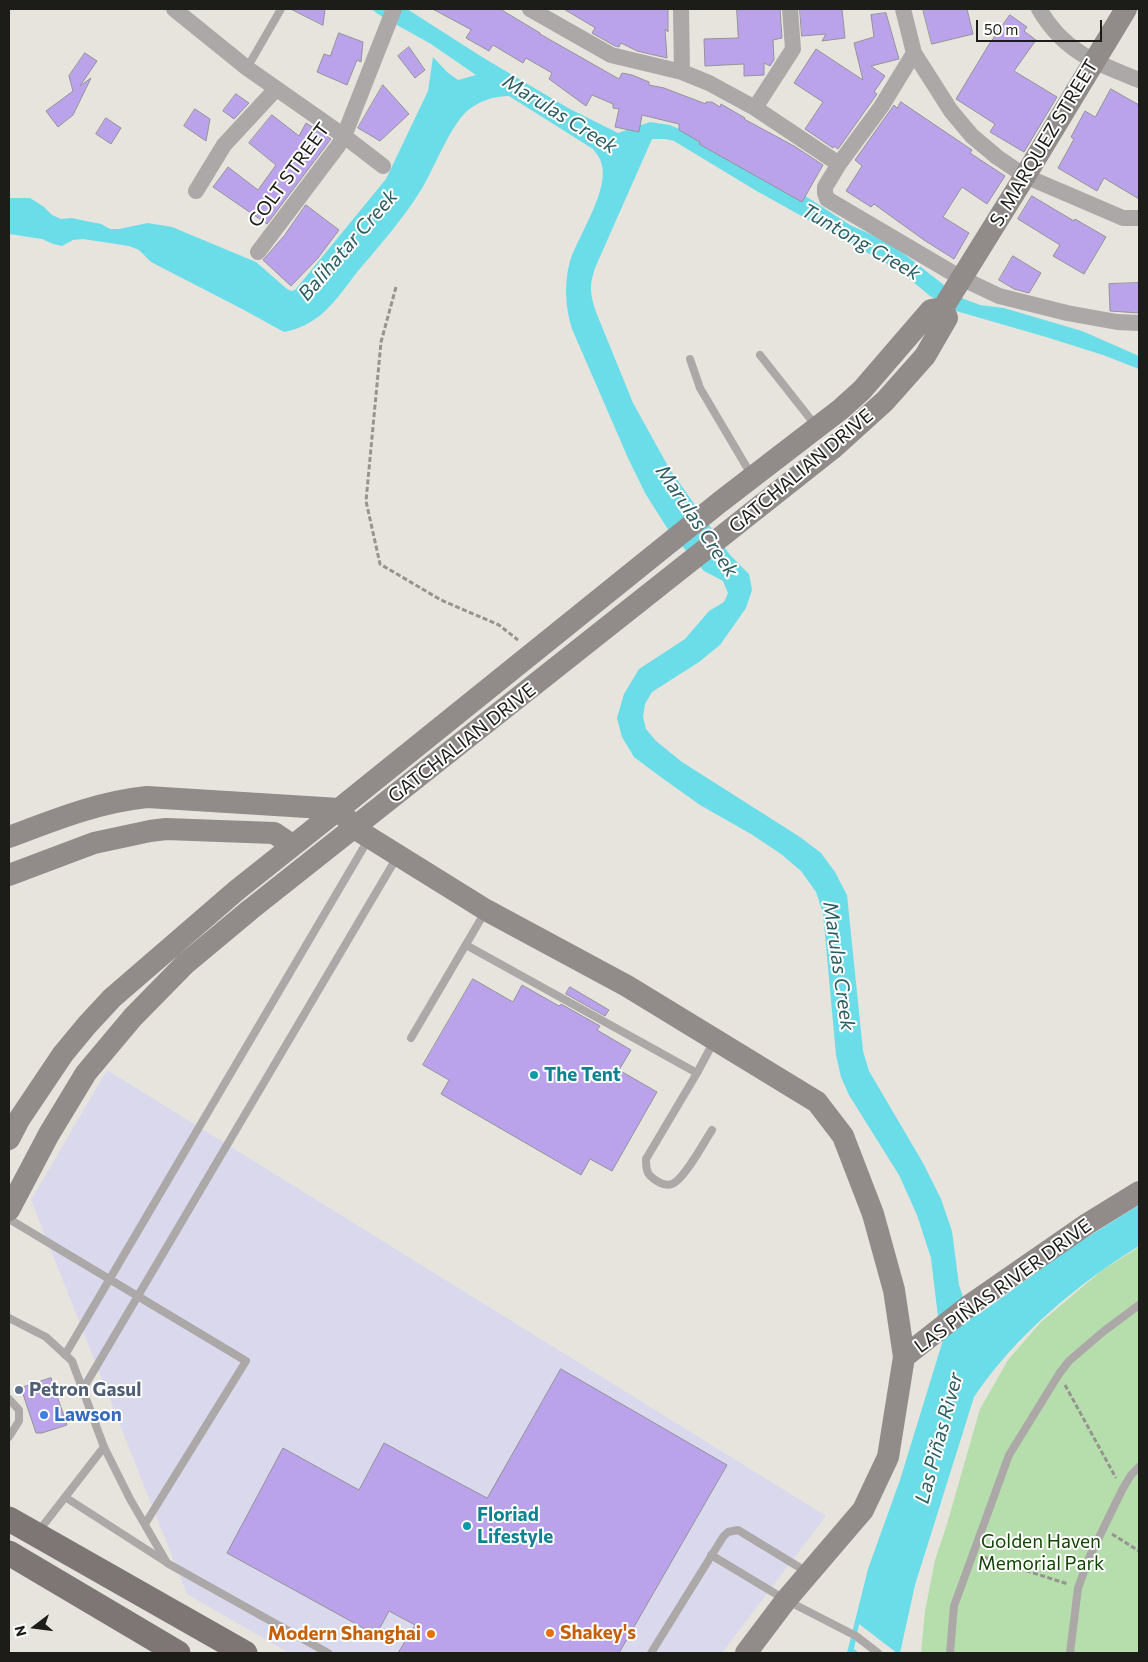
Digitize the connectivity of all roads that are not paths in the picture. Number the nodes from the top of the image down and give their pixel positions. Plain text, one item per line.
1 (174, 9) edge
2 (282, 9) edge
3 (394, 9) edge
4 (530, 9) edge
5 (681, 9) edge
6 (790, 9) edge
7 (903, 9) edge
8 (1040, 9) edge
9 (1126, 9) edge
10 (914, 53) junction
11 (1093, 62) junction
12 (247, 68) junction
13 (682, 72) junction
14 (1139, 80) edge
15 (276, 89) junction
16 (755, 108) junction
17 (344, 136) junction
18 (839, 164) junction
19 (383, 166) dead end
20 (1025, 176) junction
21 (196, 191) dead end
22 (1139, 218) edge
23 (258, 252) dead end
24 (951, 295) junction
25 (1139, 323) edge
26 (907, 339) junction
27 (760, 355) dead end
28 (925, 356) junction
29 (690, 359) dead end
30 (817, 428) junction
31 (753, 478) junction
32 (340, 809) junction
33 (362, 833) junction
34 (9, 837) edge
35 (292, 845) junction
36 (398, 855) junction
37 (9, 875) edge
38 (486, 910) junction
39 (466, 945) junction
40 (411, 1038) dead end
41 (715, 1040) junction
42 (697, 1073) junction
43 (712, 1130) dead end
44 (9, 1139) edge
45 (9, 1145) edge
46 (36, 1158) junction
47 (1139, 1192) edge
48 (9, 1210) edge
49 (9, 1219) edge
50 (110, 1279) junction
51 (138, 1296) junction
52 (1139, 1305) edge
53 (9, 1318) edge
54 (65, 1355) junction
55 (904, 1357) junction
56 (83, 1389) junction
57 (9, 1399) edge
58 (9, 1437) edge
59 (104, 1446) junction
60 (1139, 1467) edge
61 (65, 1497) junction
62 (9, 1519) edge
63 (145, 1524) junction
64 (36, 1535) junction
65 (9, 1553) edge
66 (711, 1555) junction
67 (167, 1563) junction
68 (808, 1573) junction
69 (786, 1600) junction
70 (178, 1653) edge
71 (245, 1653) edge
72 (328, 1653) edge
73 (651, 1653) edge
74 (746, 1653) edge
75 (878, 1653) edge
76 (950, 1653) edge
77 (1070, 1653) edge

1 - 12 street
2 - 12 lane
3 - 17 street, COLT STREET
4 - 13 street
5 - 13 street
6 - 16 street
7 - 10 street
8 - 11 street
9 - 11 street, S. MARQUEZ STREET
10 - 18 street
10 - 20 street
11 - 14 street
11 - 20 street, S. MARQUEZ STREET
12 - 15 street
13 - 16 street
15 - 17 street
15 - 21 street
16 - 18 street
17 - 19 street
17 - 23 street, COLT STREET
18 - 24 street
20 - 22 street
20 - 24 street, S. MARQUEZ STREET
24 - 25 street
24 - 26 street, GATCHALIAN DRIVE
24 - 28 street, GATCHALIAN DRIVE
26 - 28 street
26 - 30 street, GATCHALIAN DRIVE
27 - 30 lane
28 - 33 street, GATCHALIAN DRIVE
29 - 31 lane
30 - 31 street, GATCHALIAN DRIVE
31 - 32 street, GATCHALIAN DRIVE
32 - 33 street
32 - 34 street
32 - 35 street, GATCHALIAN DRIVE
33 - 36 street
33 - 46 street, GATCHALIAN DRIVE
33 - 50 lane
35 - 37 street
35 - 44 street, GATCHALIAN DRIVE
36 - 38 street
36 - 51 lane
38 - 39 lane
38 - 41 street
39 - 40 lane
39 - 42 lane
41 - 42 lane
41 - 55 street
42 - 43 lane
45 - 46 street
46 - 48 street, GATCHALIAN DRIVE
47 - 55 street, LAS PIÑAS RIVER DRIVE
49 - 50 lane
50 - 51 lane
50 - 54 lane
51 - 56 lane
51 - 63 lane
52 - 76 lane
53 - 54 lane
54 - 56 lane
55 - 68 street, LAS PIÑAS RIVER DRIVE
56 - 59 lane
57 - 58 lane
59 - 61 lane
59 - 63 lane
60 - 77 lane
61 - 64 lane
61 - 67 lane
62 - 64 main road
63 - 67 lane
64 - 71 main road
65 - 70 main road
66 - 68 lane
66 - 69 lane
66 - 73 lane
67 - 72 lane
68 - 69 street, LAS PIÑAS RIVER DRIVE
69 - 74 street, LAS PIÑAS RIVER DRIVE
69 - 75 lane

